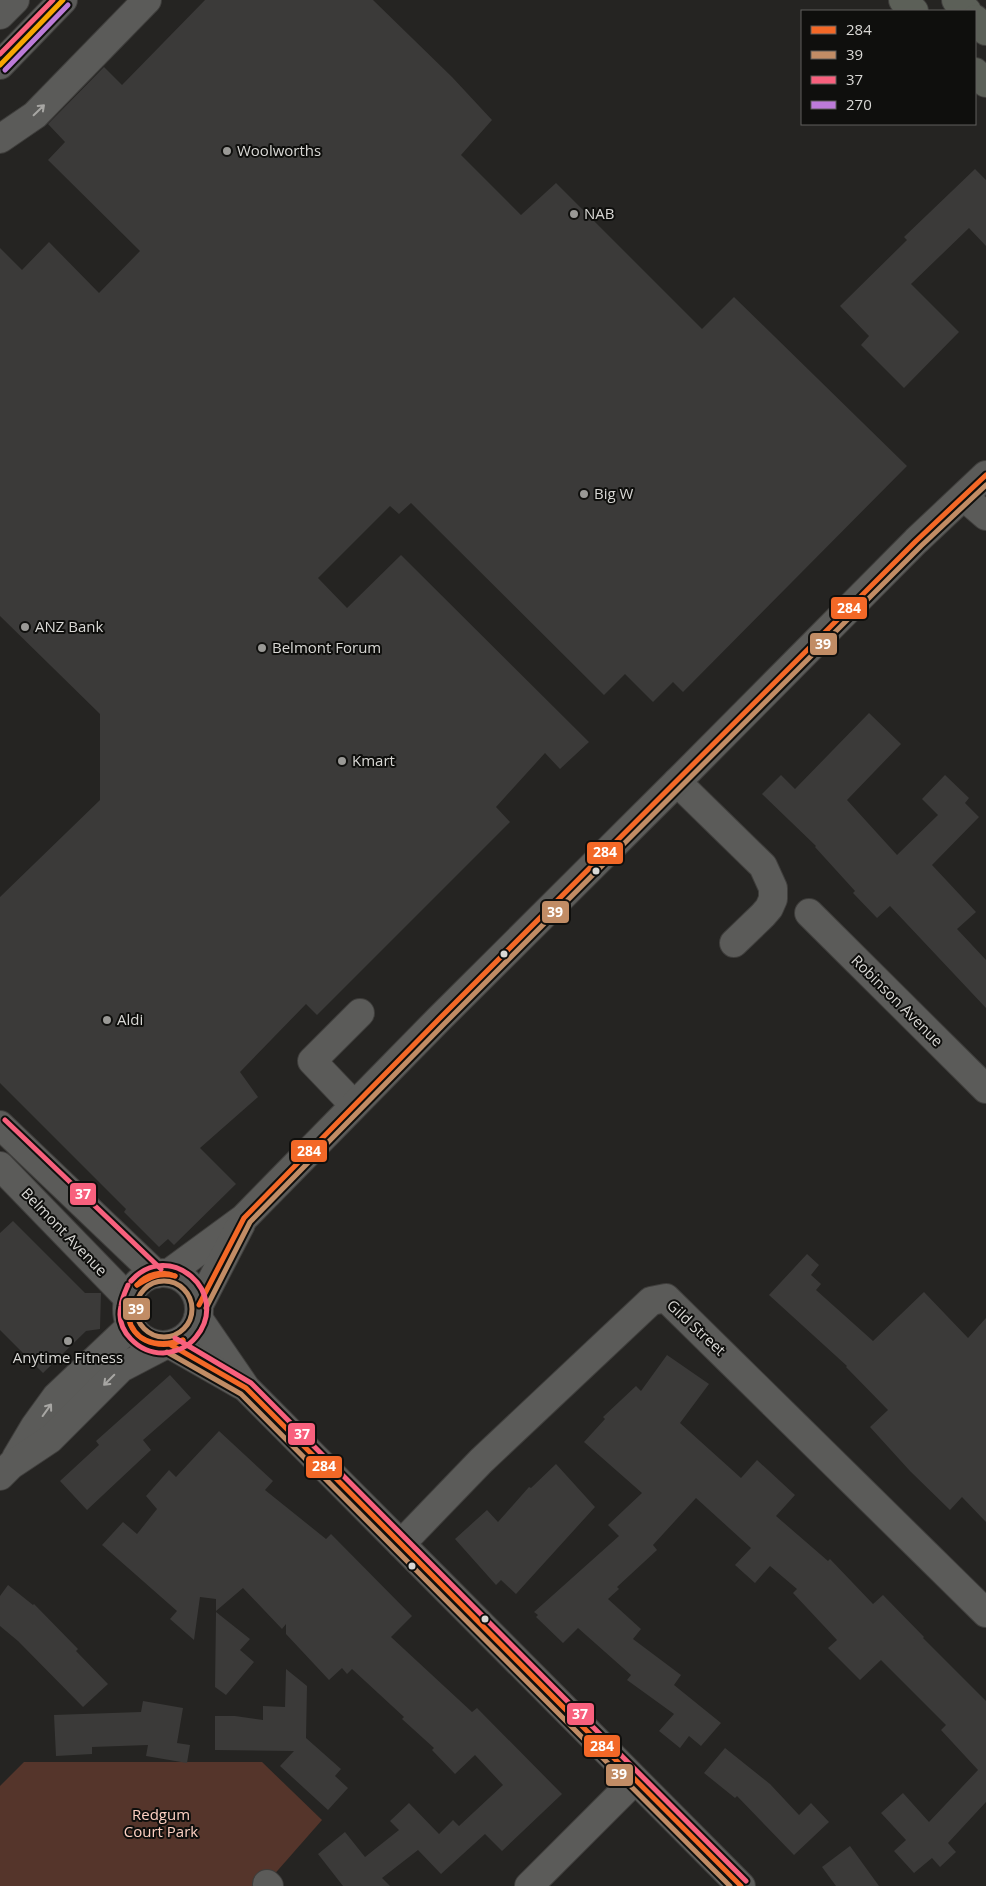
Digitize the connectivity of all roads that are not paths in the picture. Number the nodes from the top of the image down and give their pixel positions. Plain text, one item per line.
1 (15, 0) edge
2 (64, 0) edge
3 (147, 0) edge
4 (903, 0) edge
5 (956, 0) edge
6 (913, 10) edge
7 (966, 10) edge
8 (0, 15) edge
9 (976, 20) edge
10 (986, 31) edge
11 (0, 65) edge
12 (976, 73) edge
13 (986, 83) edge
14 (0, 139) edge
15 (986, 475) edge
16 (964, 497) junction
17 (986, 516) edge
18 (678, 782) junction
19 (808, 913) dead end
20 (734, 943) dead end
21 (360, 1013) dead end
22 (986, 1089) edge
23 (354, 1105) junction
24 (0, 1125) edge
25 (0, 1166) edge
26 (244, 1218) junction
27 (162, 1273) junction
28 (128, 1298) junction
29 (199, 1312) junction
30 (131, 1326) junction
31 (168, 1345) junction
32 (246, 1388) junction
33 (6, 1471) edge
34 (401, 1544) junction
35 (986, 1613) edge
36 (635, 1780) junction
37 (529, 1886) edge
38 (741, 1886) edge

1 - 8 street
2 - 11 street
14 -> 3 street
4 - 6 main road
5 - 7 main road
9 - 10 main road
12 - 13 main road
15 - 16 street
16 - 17 street
16 - 18 street
18 - 20 street
18 - 23 street
19 - 22 street, Robinson Avenue
21 - 23 street
23 - 26 street
24 - 27 street, Belmont Avenue
25 - 28 street, Belmont Avenue
26 - 27 street
26 - 29 street
27 - 28 street
27 - 29 street, Belmont Avenue
28 - 30 street
29 - 31 street
29 - 32 street, Belmont Avenue
30 - 31 street, Belmont Avenue
33 -> 30 street
31 - 32 street, Belmont Avenue
31 -> 33 street
32 - 34 street, Belmont Avenue
34 - 35 street, Gild Street
34 - 36 street, Belmont Avenue
36 - 37 street
36 - 38 street, Belmont Avenue

